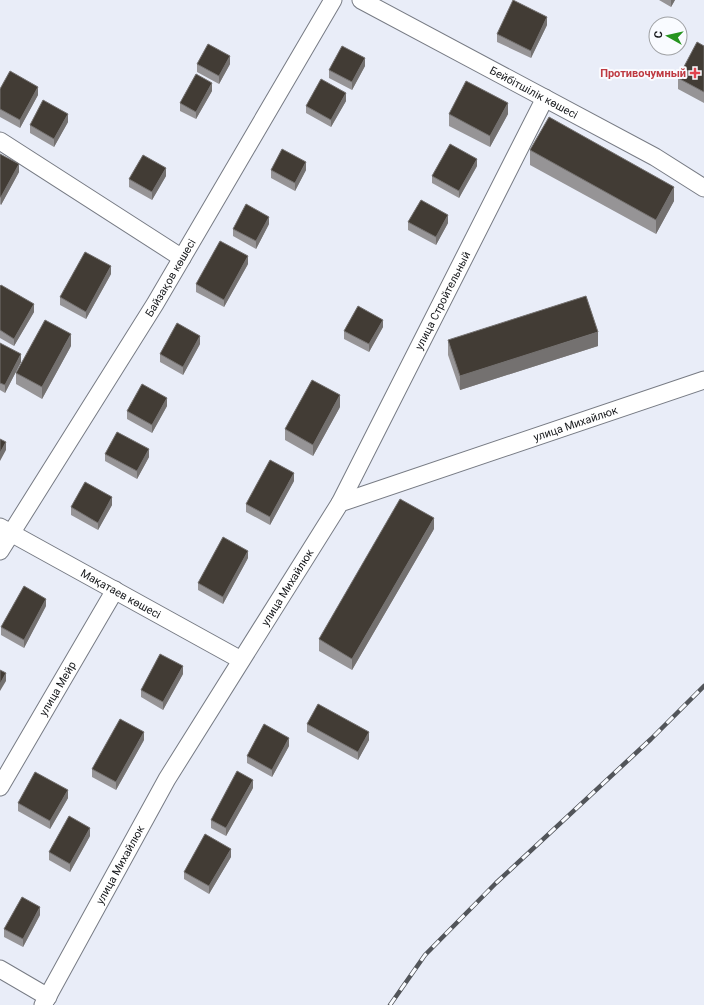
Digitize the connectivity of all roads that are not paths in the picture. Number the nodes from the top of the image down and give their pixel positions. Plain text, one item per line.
1 (333, 0) edge
2 (362, 0) edge
3 (545, 98) junction
4 (0, 141) edge
5 (704, 188) edge
6 (182, 258) junction
7 (704, 380) edge
8 (340, 503) junction
9 (5, 530) edge
10 (0, 551) edge
11 (115, 590) junction
12 (241, 660) junction
13 (0, 787) edge
14 (0, 969) edge
15 (45, 1001) edge

1 - 6 street, Байзақов көшесі
2 - 3 street, Бейбітшілік көшесі
3 - 5 street, Бейбітшілік көшесі
3 - 8 street, улица Стройтельный
4 - 6 street
6 - 9 street, Байзақов көшесі
7 - 8 street, улица Михайлюк
8 - 12 street, улица Михайлюк
9 - 10 street, Байзақов көшесі
9 - 11 street, Мақатаев көшесі
11 - 12 street, Мақатаев көшесі
11 - 13 street, улица Мейр
12 - 15 street, улица Михайлюк
14 - 15 street

